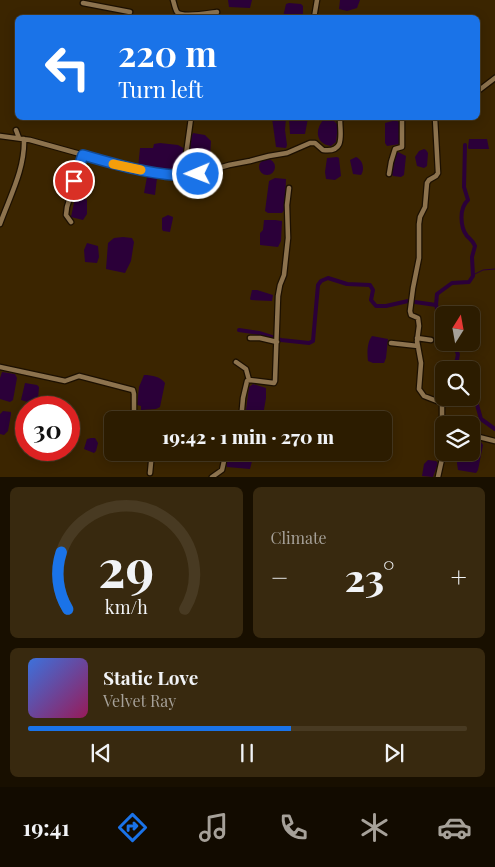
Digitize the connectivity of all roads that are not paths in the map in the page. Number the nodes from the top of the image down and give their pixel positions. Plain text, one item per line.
1 (173, 0) edge
2 (317, 0) edge
3 (83, 3) dead end
4 (130, 12) dead end
5 (217, 12) dead end
6 (185, 15) edge
7 (195, 15) edge
8 (314, 15) edge
9 (495, 78) edge
10 (480, 89) edge
11 (191, 120) edge
12 (340, 120) edge
13 (402, 120) edge
14 (435, 120) edge
15 (16, 130) dead end
16 (0, 136) edge
17 (21, 138) junction
18 (83, 155) junction
19 (389, 174) dead end
20 (183, 176) junction
21 (289, 188) dead end
22 (71, 222) dead end
23 (0, 224) edge
24 (250, 338) dead end
25 (417, 338) junction
26 (277, 340) junction
27 (431, 340) dead end
28 (391, 343) dead end
29 (418, 346) junction
30 (236, 362) dead end
31 (0, 367) edge
32 (249, 380) junction
33 (134, 411) edge
34 (242, 411) edge
35 (443, 416) edge
36 (480, 437) edge
37 (495, 441) edge
38 (151, 461) edge
39 (224, 461) edge
40 (442, 461) edge
41 (150, 472) dead end
42 (212, 477) edge
43 (438, 477) edge

1 - 6 street
2 - 8 street
3 - 4 street
5 - 7 street
9 - 10 street
11 - 20 street
12 - 20 street
13 - 19 street
14 - 25 street
15 - 17 street
16 - 17 street
17 - 18 street
17 - 23 street
18 - 20 street
18 - 22 street
21 - 26 street
24 - 26 street
25 - 27 street
25 - 29 street
26 - 32 street
28 - 29 street
29 - 35 street
30 - 32 street
31 - 33 street
32 - 34 street
36 - 37 street
38 - 41 street
39 - 42 street
40 - 43 street

